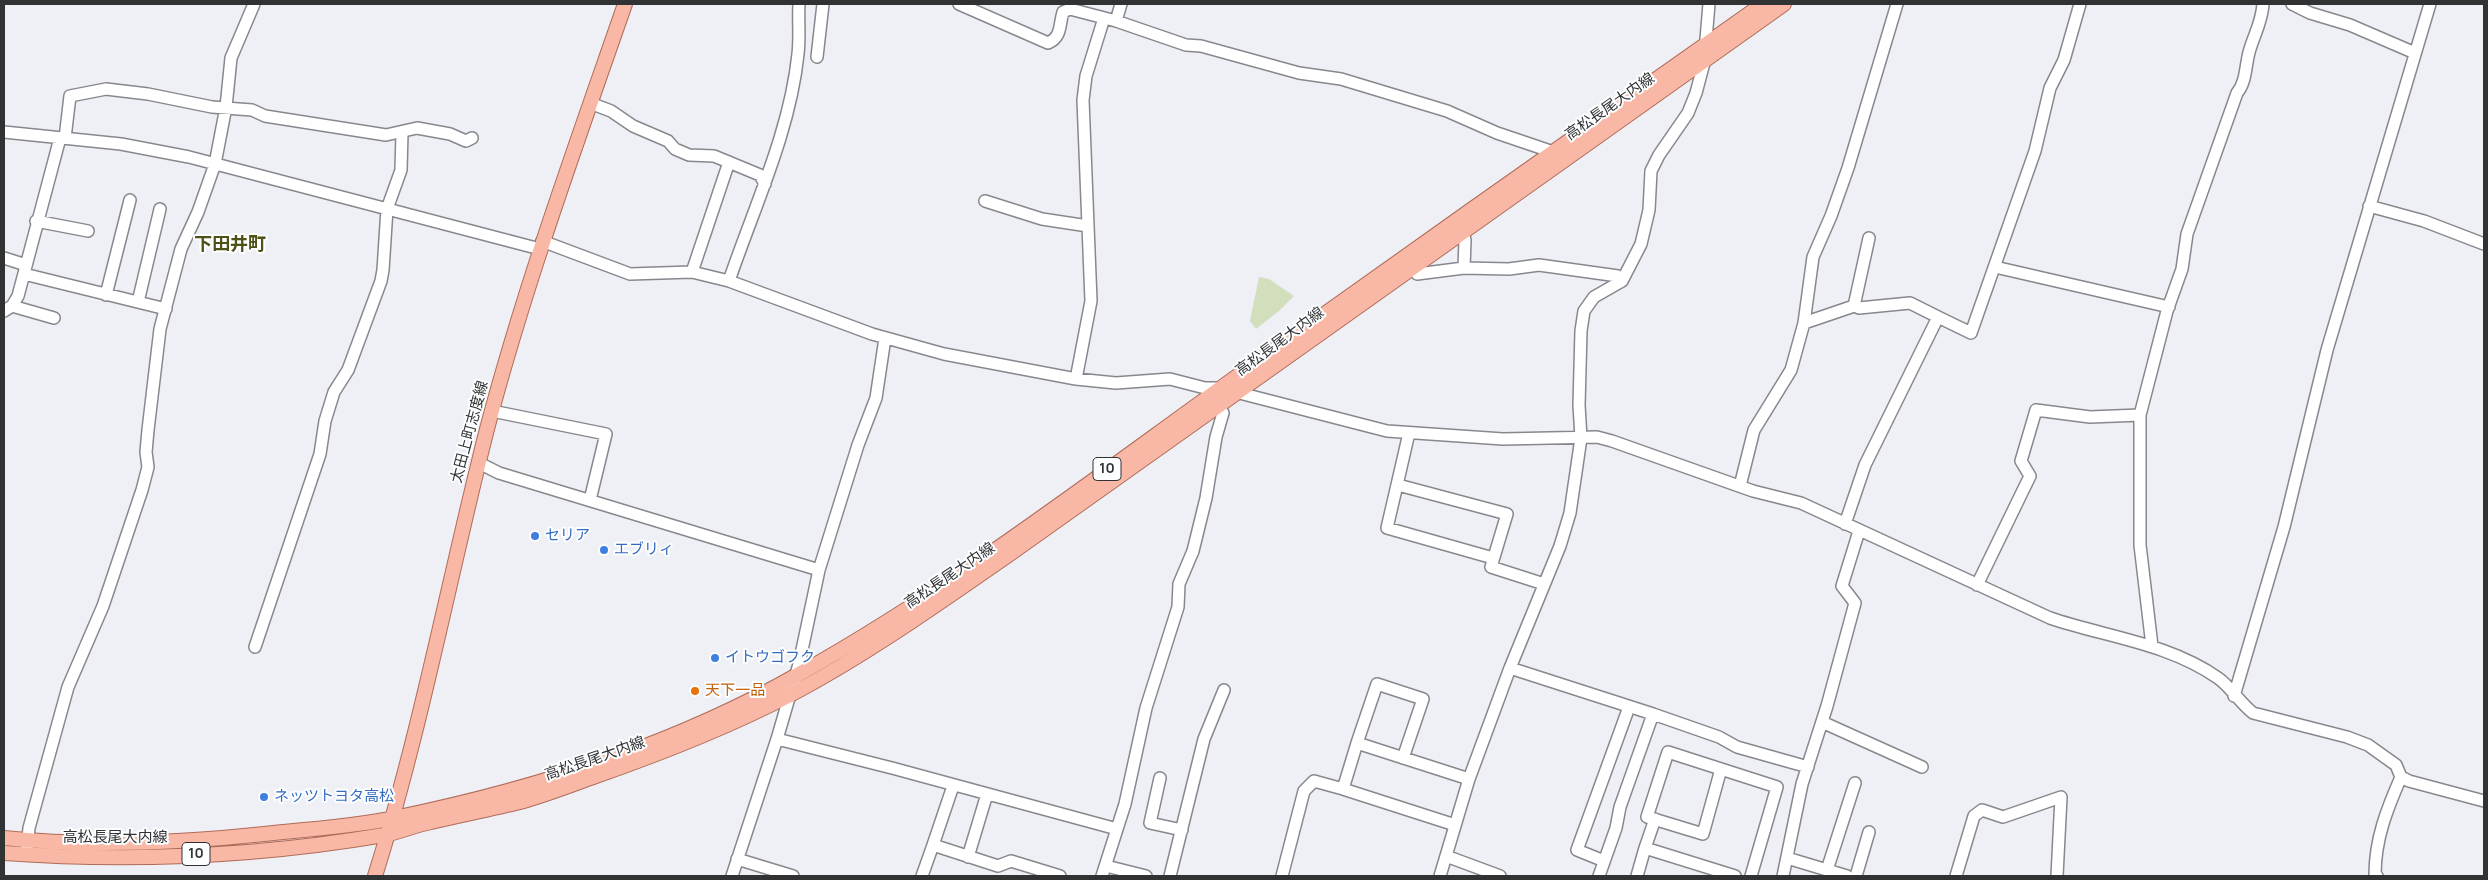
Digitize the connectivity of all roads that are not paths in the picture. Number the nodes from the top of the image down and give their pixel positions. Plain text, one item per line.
1 (254, 4) edge
2 (625, 4) edge
3 (799, 4) edge
4 (823, 4) edge
5 (959, 4) edge
6 (1121, 4) edge
7 (1709, 4) edge
8 (1763, 4) edge
9 (1784, 4) edge
10 (1897, 4) edge
11 (2080, 4) edge
12 (2262, 4) edge
13 (2292, 4) edge
14 (2430, 4) edge
15 (1104, 18) junction
16 (1116, 21) junction
17 (1706, 44) junction
18 (2415, 53) junction
19 (817, 57) dead end
20 (1704, 63) junction
21 (590, 103) junction
22 (226, 107) junction
23 (4, 132) edge
24 (402, 133) junction
25 (62, 138) junction
26 (472, 138) dead end
27 (1552, 152) junction
28 (1569, 156) junction
29 (730, 162) junction
30 (215, 164) junction
31 (765, 184) junction
32 (130, 200) dead end
33 (985, 201) dead end
34 (2369, 206) junction
35 (160, 209) dead end
36 (386, 209) junction
37 (36, 221) junction
38 (1088, 226) junction
39 (88, 231) dead end
40 (1463, 233) junction
41 (1869, 238) dead end
42 (2484, 244) edge
43 (541, 245) junction
44 (4, 258) edge
45 (1995, 267) junction
46 (1412, 268) junction
47 (1464, 268) junction
48 (25, 270) junction
49 (692, 272) junction
50 (729, 281) junction
51 (1622, 281) junction
52 (106, 295) junction
53 (138, 302) junction
54 (1854, 306) junction
55 (2169, 308) junction
56 (6, 309) edge
57 (166, 310) junction
58 (1938, 316) junction
59 (54, 318) dead end
60 (1804, 323) junction
61 (886, 338) junction
62 (1076, 378) junction
63 (1220, 388) junction
64 (1237, 392) junction
65 (1219, 406) junction
66 (492, 410) junction
67 (2140, 415) junction
68 (1409, 433) junction
69 (1581, 438) junction
70 (479, 463) junction
71 (1398, 485) junction
72 (1740, 486) junction
73 (590, 500) junction
74 (1845, 524) junction
75 (1859, 531) junction
76 (1493, 558) junction
77 (978, 568) junction
78 (819, 570) junction
79 (1544, 584) junction
80 (1977, 585) junction
81 (2152, 646) junction
82 (255, 647) dead end
83 (1510, 668) junction
84 (795, 677) junction
85 (1224, 690) dead end
86 (790, 694) junction
87 (2234, 696) junction
88 (1628, 707) junction
89 (1653, 714) junction
90 (1822, 722) junction
91 (777, 739) junction
92 (1357, 743) junction
93 (1403, 758) junction
94 (1808, 767) junction
95 (1922, 767) dead end
96 (1721, 769) junction
97 (2401, 777) junction
98 (1160, 778) dead end
99 (1469, 779) junction
100 (1856, 783) dead end
101 (953, 786) junction
102 (1343, 789) junction
103 (987, 794) junction
104 (2484, 801) edge
105 (392, 819) junction
106 (1655, 820) junction
107 (1455, 825) junction
108 (1117, 829) junction
109 (1182, 830) junction
110 (1869, 832) dead end
111 (387, 834) junction
112 (4, 838) edge
113 (933, 845) junction
114 (27, 847) junction
115 (1646, 848) junction
116 (4, 853) edge
117 (1446, 856) junction
118 (968, 857) junction
119 (1787, 858) junction
120 (737, 859) junction
121 (1604, 861) junction
122 (1827, 870) junction
123 (1104, 871) edge
124 (1698, 871) edge
125 (374, 876) edge
126 (732, 876) edge
127 (793, 876) edge
128 (922, 876) edge
129 (1060, 876) edge
130 (1146, 876) edge
131 (1170, 876) edge
132 (1282, 876) edge
133 (1440, 876) edge
134 (1500, 876) edge
135 (1599, 876) edge
136 (1637, 876) edge
137 (1735, 876) edge
138 (1751, 876) edge
139 (1783, 876) edge
140 (1847, 876) edge
141 (1856, 876) edge
142 (1956, 876) edge
143 (2056, 876) edge
144 (2376, 876) edge

1 - 22 street
2 - 21 main road, 太田上町志度線
3 - 31 street
4 - 19 street
5 - 15 street
6 - 16 street
7 - 17 street
8 - 17 main road, 高松長尾大内線 / 10
9 - 20 main road, 高松長尾大内線 / 10
10 - 60 street
11 - 45 street
12 - 55 street
13 - 18 street
14 - 18 street
15 - 16 street
15 - 38 street
16 - 27 street
17 - 20 street
17 - 27 main road, 高松長尾大内線 / 10
18 - 34 street
20 - 28 main road, 高松長尾大内線 / 10
20 - 51 street
21 - 29 street
21 - 43 main road, 太田上町志度線
22 - 24 street
22 - 25 street
22 - 30 street
23 - 25 street
24 - 26 street
24 - 36 street
25 - 30 street
25 - 37 street
27 - 28 street
27 - 63 main road, 高松長尾大内線 / 10
28 - 40 main road, 高松長尾大内線 / 10
29 - 31 street
29 - 49 street
30 - 36 street
30 - 57 street
31 - 50 street
32 - 52 street
33 - 38 street
34 - 42 street
34 - 87 street
35 - 53 street
36 - 43 street
36 - 82 street
37 - 39 street
37 - 48 street
38 - 62 street
40 - 46 main road, 高松長尾大内線 / 10
40 - 47 street
41 - 54 street
43 - 49 street
43 - 66 main road, 太田上町志度線
44 - 48 street
45 - 55 street
45 - 58 street
46 - 47 street
46 - 64 main road, 高松長尾大内線 / 10
47 - 51 street
48 - 52 street
48 - 56 street
49 - 50 street
50 - 61 street
51 - 69 street
52 - 53 street
53 - 57 street
54 - 58 street
54 - 60 street
55 - 67 street
56 - 59 street
57 - 114 street
58 - 74 street
60 - 72 street
61 - 62 street
61 - 78 street
62 - 63 street
63 - 64 street
63 - 77 main road, 高松長尾大内線 / 10
64 - 65 main road, 高松長尾大内線 / 10
64 - 68 street
65 - 77 main road, 高松長尾大内線 / 10
65 - 108 street
66 - 70 main road, 太田上町志度線
66 - 73 street
67 - 80 street
67 - 81 street
68 - 69 street
68 - 71 street
69 - 72 street
69 - 79 street
70 - 73 street
70 - 105 main road, 太田上町志度線
71 - 76 street
71 - 76 street
72 - 74 street
73 - 78 street
74 - 75 street
75 - 80 street
75 - 90 street
76 - 79 street
77 - 84 main road, 高松長尾大内線 / 10
77 - 86 main road, 高松長尾大内線 / 10
78 - 84 street
79 - 83 street
80 - 81 street
81 - 87 street
83 - 88 street
83 - 99 street
84 - 86 street
84 - 105 main road, 高松長尾大内線 / 10
85 - 109 street
86 - 91 street
86 - 111 main road, 高松長尾大内線 / 10
87 - 97 street
88 - 89 street
88 - 121 street
89 - 94 street
89 - 121 street
90 - 94 street
90 - 95 street
91 - 101 street
91 - 120 street
92 - 93 street
92 - 93 street
92 - 102 street
93 - 99 street
94 - 119 street
96 - 106 street
96 - 106 street
96 - 138 street
97 - 104 street
97 - 144 street
98 - 109 street
99 - 107 street
100 - 122 street
101 - 103 street
101 - 113 street
102 - 107 street
102 - 132 street
103 - 108 street
103 - 118 street
105 - 111 main road, 太田上町志度線
105 - 114 main road, 高松長尾大内線 / 10
106 - 115 street
107 - 117 street
108 - 123 street
109 - 131 street
110 - 141 street
111 - 114 main road, 高松長尾大内線 / 10
111 - 125 main road, 太田上町志度線
112 - 114 main road, 高松長尾大内線 / 10
113 - 118 street
113 - 128 street
114 - 116 main road, 高松長尾大内線 / 10
115 - 124 street
115 - 136 street
117 - 133 street
117 - 134 street
118 - 129 street
119 - 122 street
119 - 139 street
120 - 126 street
120 - 127 street
121 - 135 street
122 - 140 street
123 - 130 street
124 - 137 street
142 - 143 street

